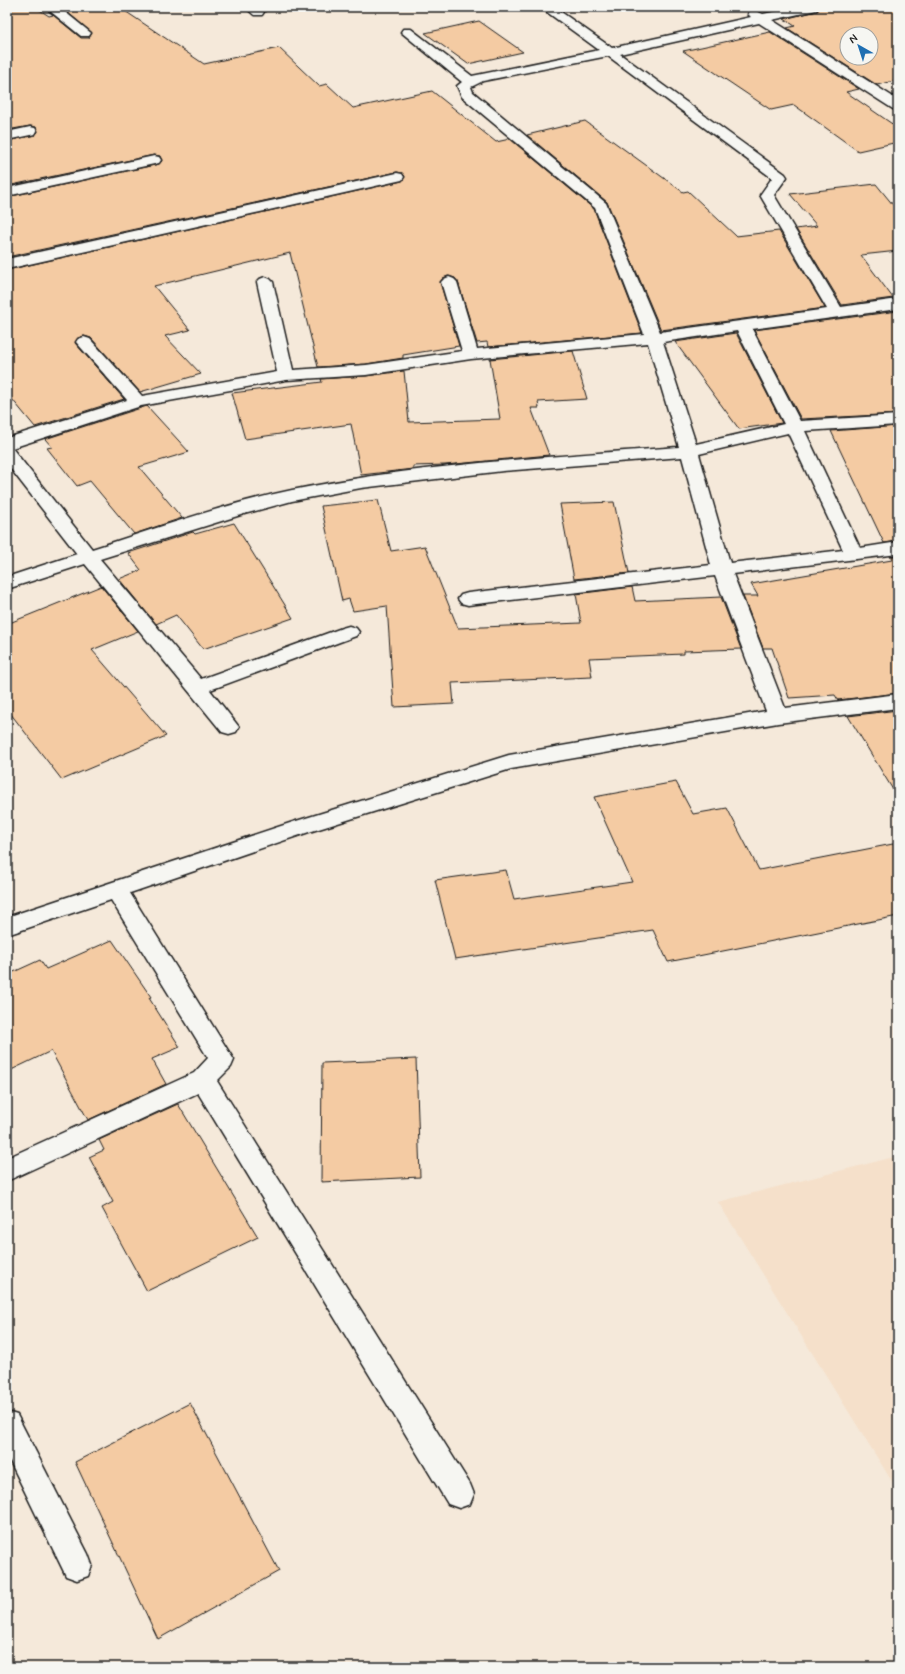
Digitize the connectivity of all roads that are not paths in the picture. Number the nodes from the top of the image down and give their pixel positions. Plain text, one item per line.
1 (51, 7) edge
2 (546, 7) edge
3 (743, 7) edge
4 (813, 7) edge
5 (762, 18) junction
6 (407, 32) dead end
7 (84, 33) dead end
8 (610, 52) junction
9 (471, 82) junction
10 (898, 106) edge
11 (30, 131) dead end
12 (7, 136) edge
13 (154, 160) dead end
14 (397, 177) dead end
15 (7, 192) edge
16 (7, 264) edge
17 (265, 282) dead end
18 (449, 282) dead end
19 (898, 304) edge
20 (837, 313) junction
21 (742, 326) junction
22 (654, 338) junction
23 (84, 342) dead end
24 (471, 354) junction
25 (286, 375) junction
26 (138, 402) junction
27 (898, 420) edge
28 (794, 427) junction
29 (7, 444) edge
30 (689, 451) junction
31 (7, 452) edge
32 (898, 548) edge
33 (854, 554) junction
34 (88, 556) junction
35 (722, 569) junction
36 (7, 584) edge
37 (468, 599) dead end
38 (349, 632) dead end
39 (197, 688) junction
40 (898, 701) edge
41 (778, 716) junction
42 (228, 727) dead end
43 (116, 889) junction
44 (7, 926) edge
45 (203, 1080) junction
46 (7, 1170) edge
47 (7, 1425) edge
48 (459, 1494) dead end
49 (77, 1565) dead end

1 - 7 street
2 - 8 street
3 - 5 street
4 - 5 street
5 - 8 street
5 - 10 street
6 - 9 street
8 - 9 street
8 - 20 street
9 - 22 street
11 - 12 street
13 - 15 street
14 - 16 street
17 - 25 street
18 - 24 street
19 - 20 street
20 - 21 street
21 - 22 street
21 - 28 street
22 - 24 street
22 - 30 street
23 - 26 street
24 - 25 street
25 - 26 street
26 - 29 street
27 - 28 street
28 - 30 street
28 - 33 street
30 - 34 street
30 - 35 street
31 - 34 street
32 - 33 street
33 - 35 street
34 - 36 street
34 - 39 street
35 - 37 street
35 - 41 street
38 - 39 street
39 - 42 street
40 - 41 street
41 - 43 street
43 - 44 street
43 - 45 street
45 - 46 street
45 - 48 street
47 - 49 street

